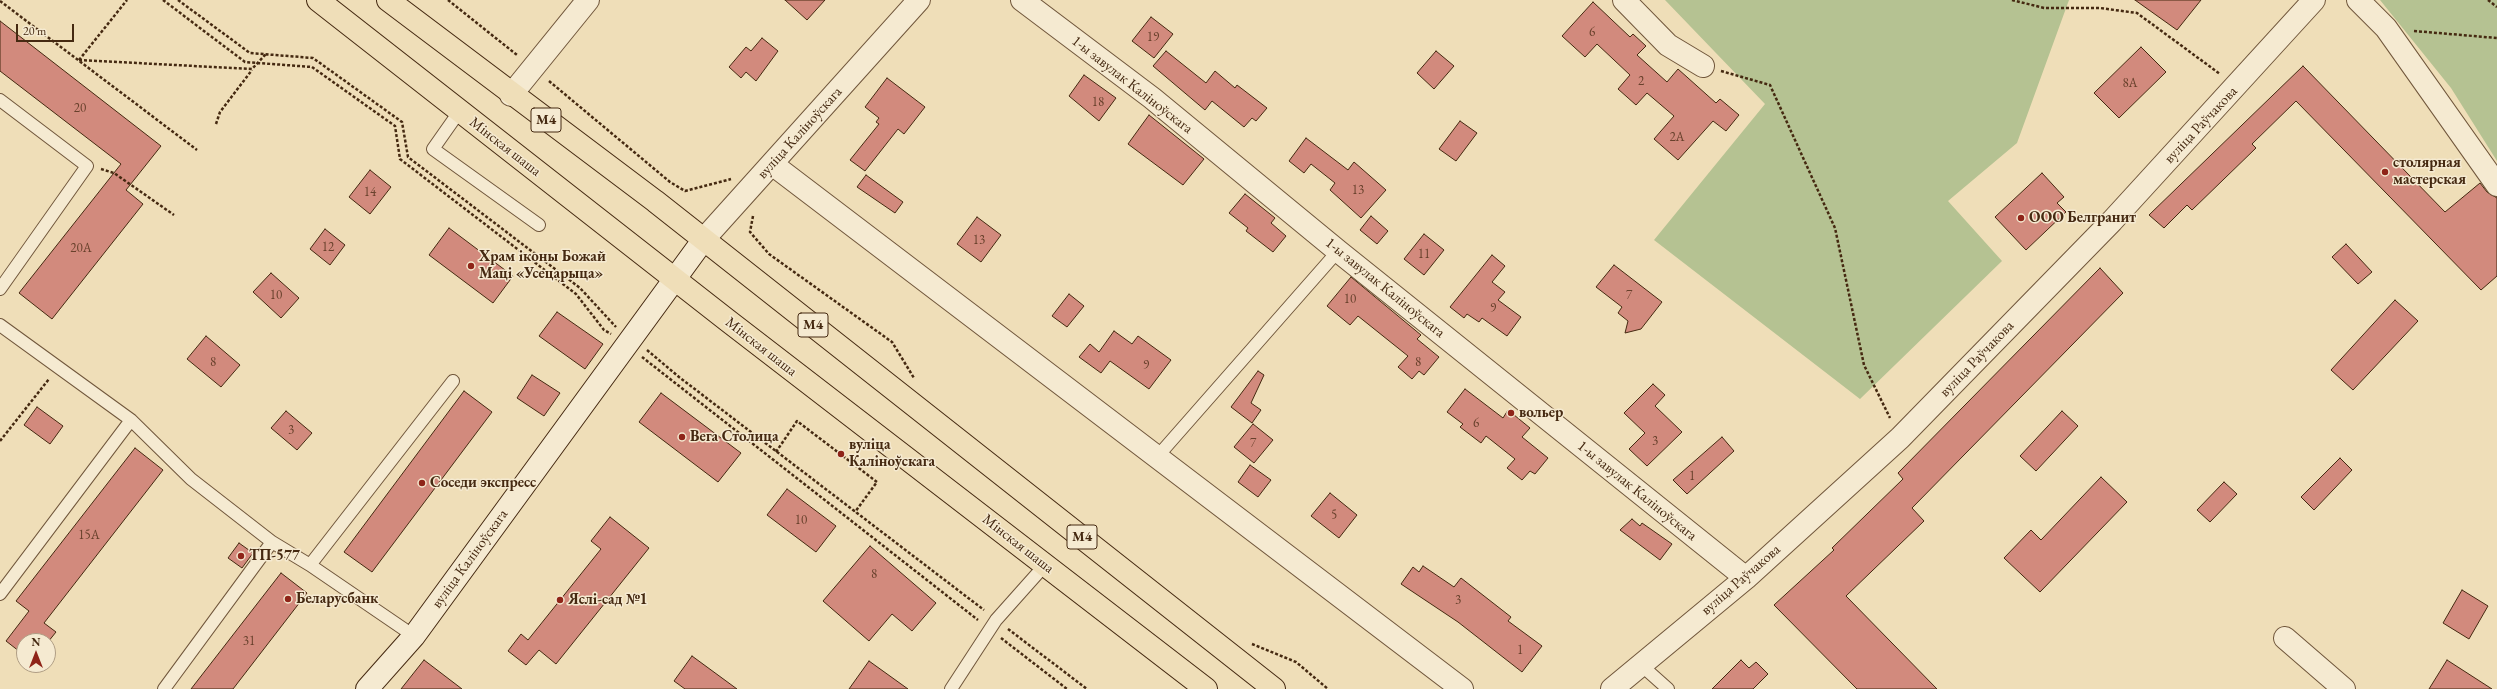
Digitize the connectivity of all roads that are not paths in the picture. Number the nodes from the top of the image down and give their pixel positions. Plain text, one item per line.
1 (318, 0) edge
2 (388, 0) edge
3 (588, 0) edge
4 (919, 0) edge
5 (1022, 0) edge
6 (1624, 0) edge
7 (2314, 0) edge
8 (2358, 0) edge
9 (1704, 66) road end
10 (511, 95) junction
11 (0, 100) edge
12 (459, 112) junction
13 (772, 164) junction
14 (2497, 184) edge
15 (538, 225) dead end
16 (704, 239) junction
17 (1338, 251) junction
18 (673, 279) junction
19 (0, 289) edge
20 (0, 325) edge
21 (453, 381) dead end
22 (131, 420) junction
23 (1157, 457) junction
24 (272, 542) junction
25 (310, 565) junction
26 (1045, 565) junction
27 (1746, 578) junction
28 (0, 594) edge
29 (414, 636) junction
30 (2285, 638) dead end
31 (1640, 664) junction
32 (164, 689) edge
33 (367, 689) edge
34 (951, 689) edge
35 (1206, 689) edge
36 (1274, 689) edge
37 (1462, 689) edge
38 (1612, 689) edge
39 (1668, 689) edge
40 (2344, 689) edge

1 - 12 main road, Мінская шаша
2 - 10 main road, М4
3 - 10 street
4 - 13 street, вуліца Каліноўскага
5 - 17 street, 1-ы завулак Каліноўскага
6 - 9 street
7 - 27 street, вуліца Раўчакова
8 - 14 street
10 - 16 main road, М4
11 - 19 lane
12 - 15 lane
12 - 18 main road, Мінская шаша
13 - 16 street, вуліца Каліноўскага
13 - 23 street
16 - 18 street, вуліца Каліноўскага
16 - 36 main road, М4
17 - 23 lane
17 - 27 street, 1-ы завулак Каліноўскага
18 - 26 main road, Мінская шаша
18 - 29 street, вуліца Каліноўскага
20 - 22 lane
21 - 25 lane
22 - 24 lane
22 - 28 lane
23 - 37 street
24 - 25 lane
24 - 32 lane
25 - 29 lane
26 - 34 lane
26 - 35 main road, Мінская шаша
27 - 31 street, вуліца Раўчакова
29 - 33 street, вуліца Каліноўскага
30 - 40 street
31 - 38 street, вуліца Раўчакова
31 - 39 lane

